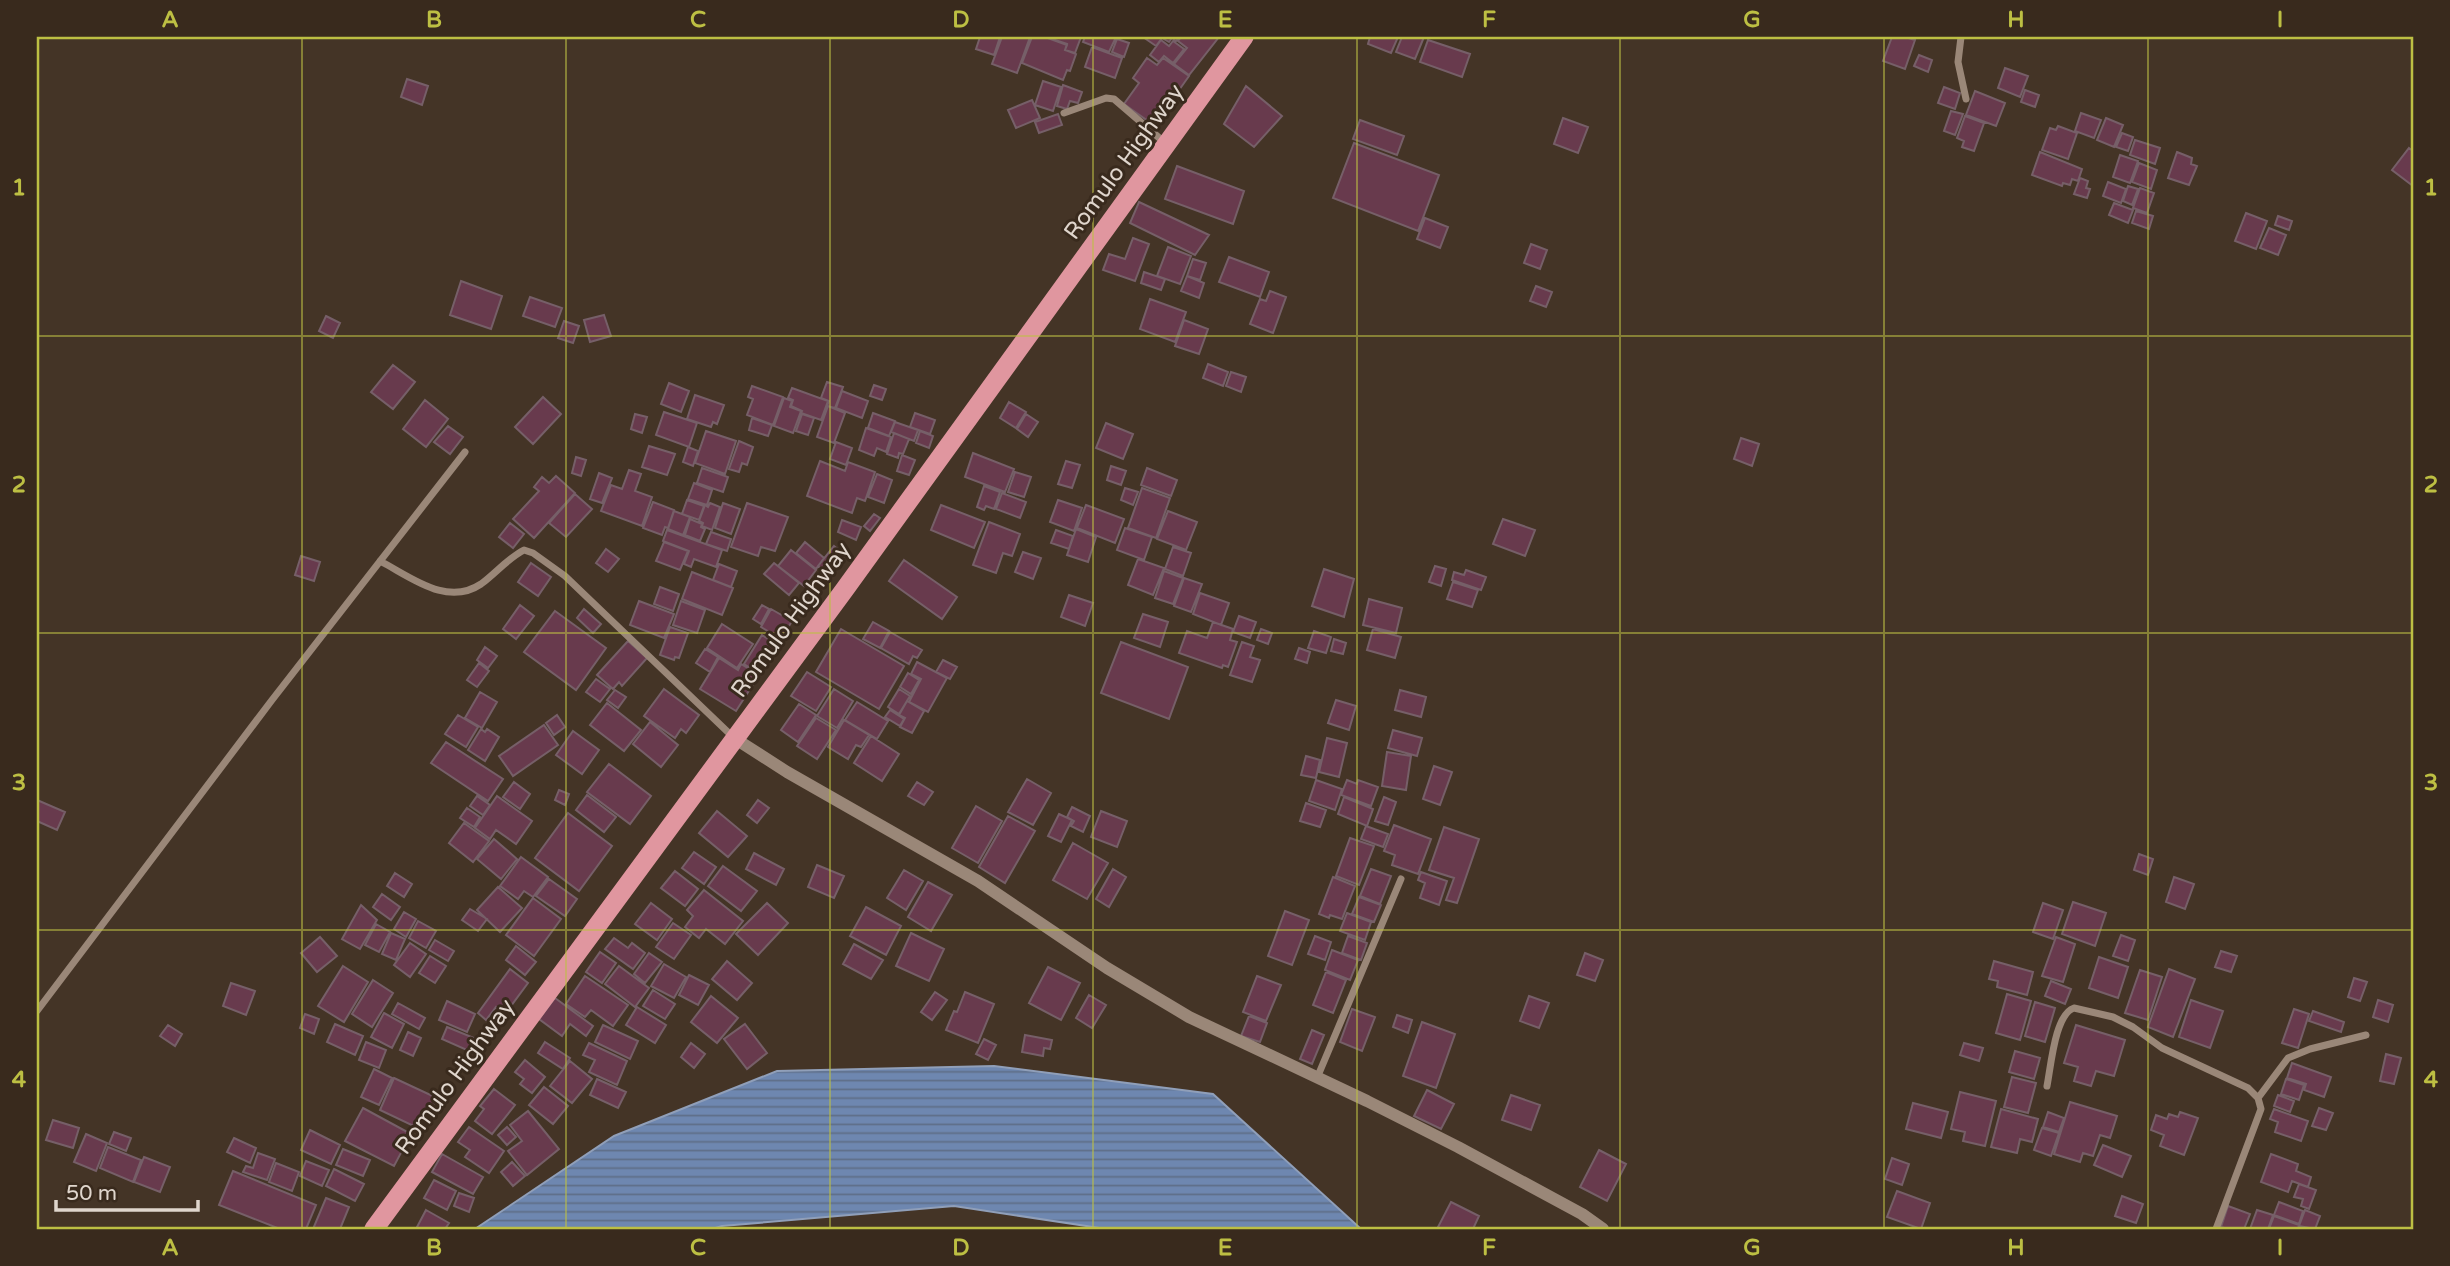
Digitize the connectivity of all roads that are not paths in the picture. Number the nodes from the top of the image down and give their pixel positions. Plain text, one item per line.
1 (1244, 37) edge
2 (1961, 37) edge
3 (1966, 99) dead end
4 (1063, 113) dead end
5 (1167, 145) junction
6 (465, 452) dead end
7 (380, 561) junction
8 (734, 738) junction
9 (1401, 879) dead end
10 (37, 1011) edge
11 (2366, 1035) dead end
12 (1317, 1078) junction
13 (2048, 1086) dead end
14 (2258, 1098) junction
15 (373, 1229) edge
16 (1603, 1229) edge
17 (2216, 1229) edge

1 - 5 highway, Romulo Highway
2 - 3 street
4 - 5 street
5 - 8 highway, Romulo Highway
6 - 7 street
7 - 8 street
7 - 10 street
8 - 12 street
8 - 15 highway, Romulo Highway
9 - 12 street
11 - 14 street
12 - 16 street
13 - 14 street
14 - 17 street

